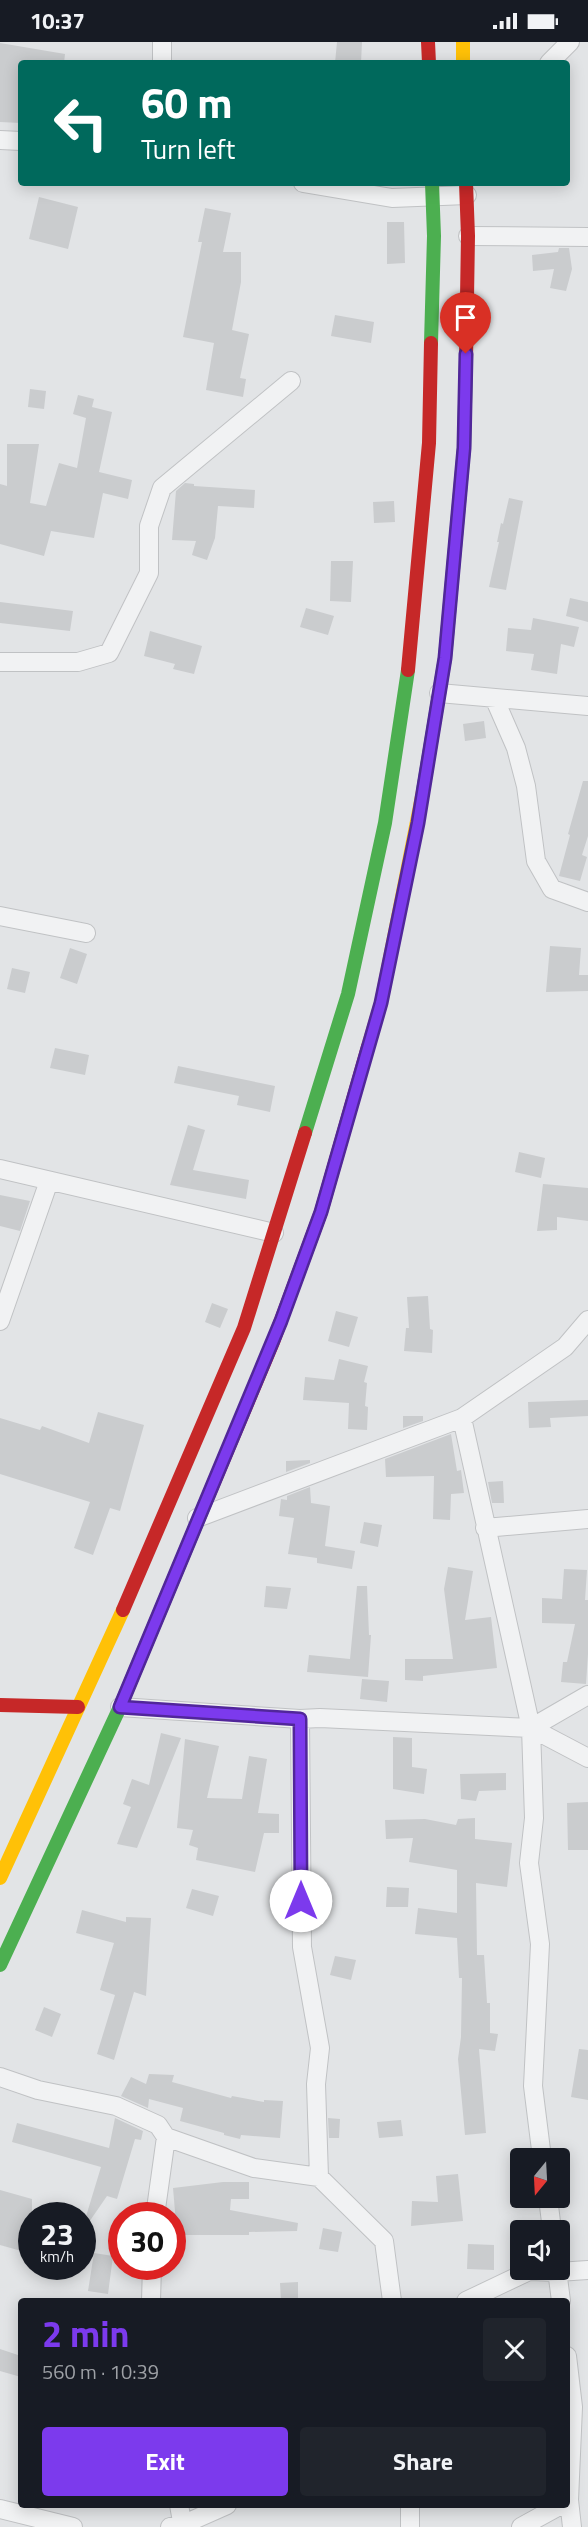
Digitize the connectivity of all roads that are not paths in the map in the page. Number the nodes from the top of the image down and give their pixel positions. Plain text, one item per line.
1 (162, 42) edge
2 (428, 42) edge
3 (463, 42) edge
4 (570, 42) edge
5 (162, 60) edge
6 (429, 60) edge
7 (463, 60) edge
8 (552, 60) edge
9 (0, 140) edge
10 (18, 141) edge
11 (321, 186) edge
12 (467, 189) edge
13 (432, 190) edge
14 (468, 236) junction
15 (588, 237) edge
16 (291, 381) dead end
17 (0, 662) edge
18 (439, 693) junction
19 (495, 700) junction
20 (588, 706) edge
21 (588, 902) edge
22 (0, 916) edge
23 (86, 933) dead end
24 (0, 1169) edge
25 (49, 1181) junction
26 (274, 1233) junction
27 (588, 1320) edge
28 (0, 1321) edge
29 (462, 1418) junction
30 (197, 1518) junction
31 (588, 1519) edge
32 (485, 1528) junction
33 (588, 1695) edge
34 (0, 1705) edge
35 (78, 1707) junction
36 (120, 1707) junction
37 (300, 1719) junction
38 (531, 1728) junction
39 (588, 1758) edge
40 (0, 1878) edge
41 (0, 1965) edge
42 (0, 2077) edge
43 (166, 2137) junction
44 (541, 2148) edge
45 (319, 2177) junction
46 (156, 2202) edge
47 (588, 2270) edge
48 (570, 2271) edge
49 (152, 2280) edge
50 (510, 2280) edge
51 (559, 2280) edge
52 (151, 2298) edge
53 (392, 2298) edge
54 (472, 2298) edge
55 (561, 2298) edge
56 (570, 2382) edge
57 (570, 2448) edge
58 (179, 2508) edge
59 (220, 2508) edge
60 (410, 2508) edge
61 (555, 2508) edge
62 (567, 2508) edge
63 (0, 2509) edge
64 (178, 2526) edge
65 (73, 2527) edge
66 (410, 2527) edge
67 (521, 2527) edge
68 (572, 2527) edge

1 - 5 street
2 - 6 main road
3 - 7 main road
4 - 8 street
9 - 10 street
11 - 13 street
12 - 13 street
12 - 14 main road
13 - 26 main road
14 - 15 street
14 - 18 main road
16 - 17 street
18 - 19 street
18 - 30 main road
19 - 20 street
19 - 21 street
22 - 23 street
24 - 25 street
25 - 26 street
25 - 28 street
26 - 35 main road
27 - 29 street
29 - 30 street
29 - 32 street
30 - 36 main road
31 - 32 street
32 - 38 street
33 - 38 street
34 - 35 main road
35 - 40 main road
36 - 37 street
36 - 41 main road
37 - 38 street
37 - 45 street
38 - 39 street
38 - 44 street
42 - 43 street
43 - 45 street
43 - 46 street
45 - 53 street
47 - 48 street
49 - 52 street
50 - 54 street
51 - 55 street
56 - 57 street
58 - 64 street
59 - 64 street
60 - 66 street
61 - 67 street
62 - 68 street
63 - 65 street

